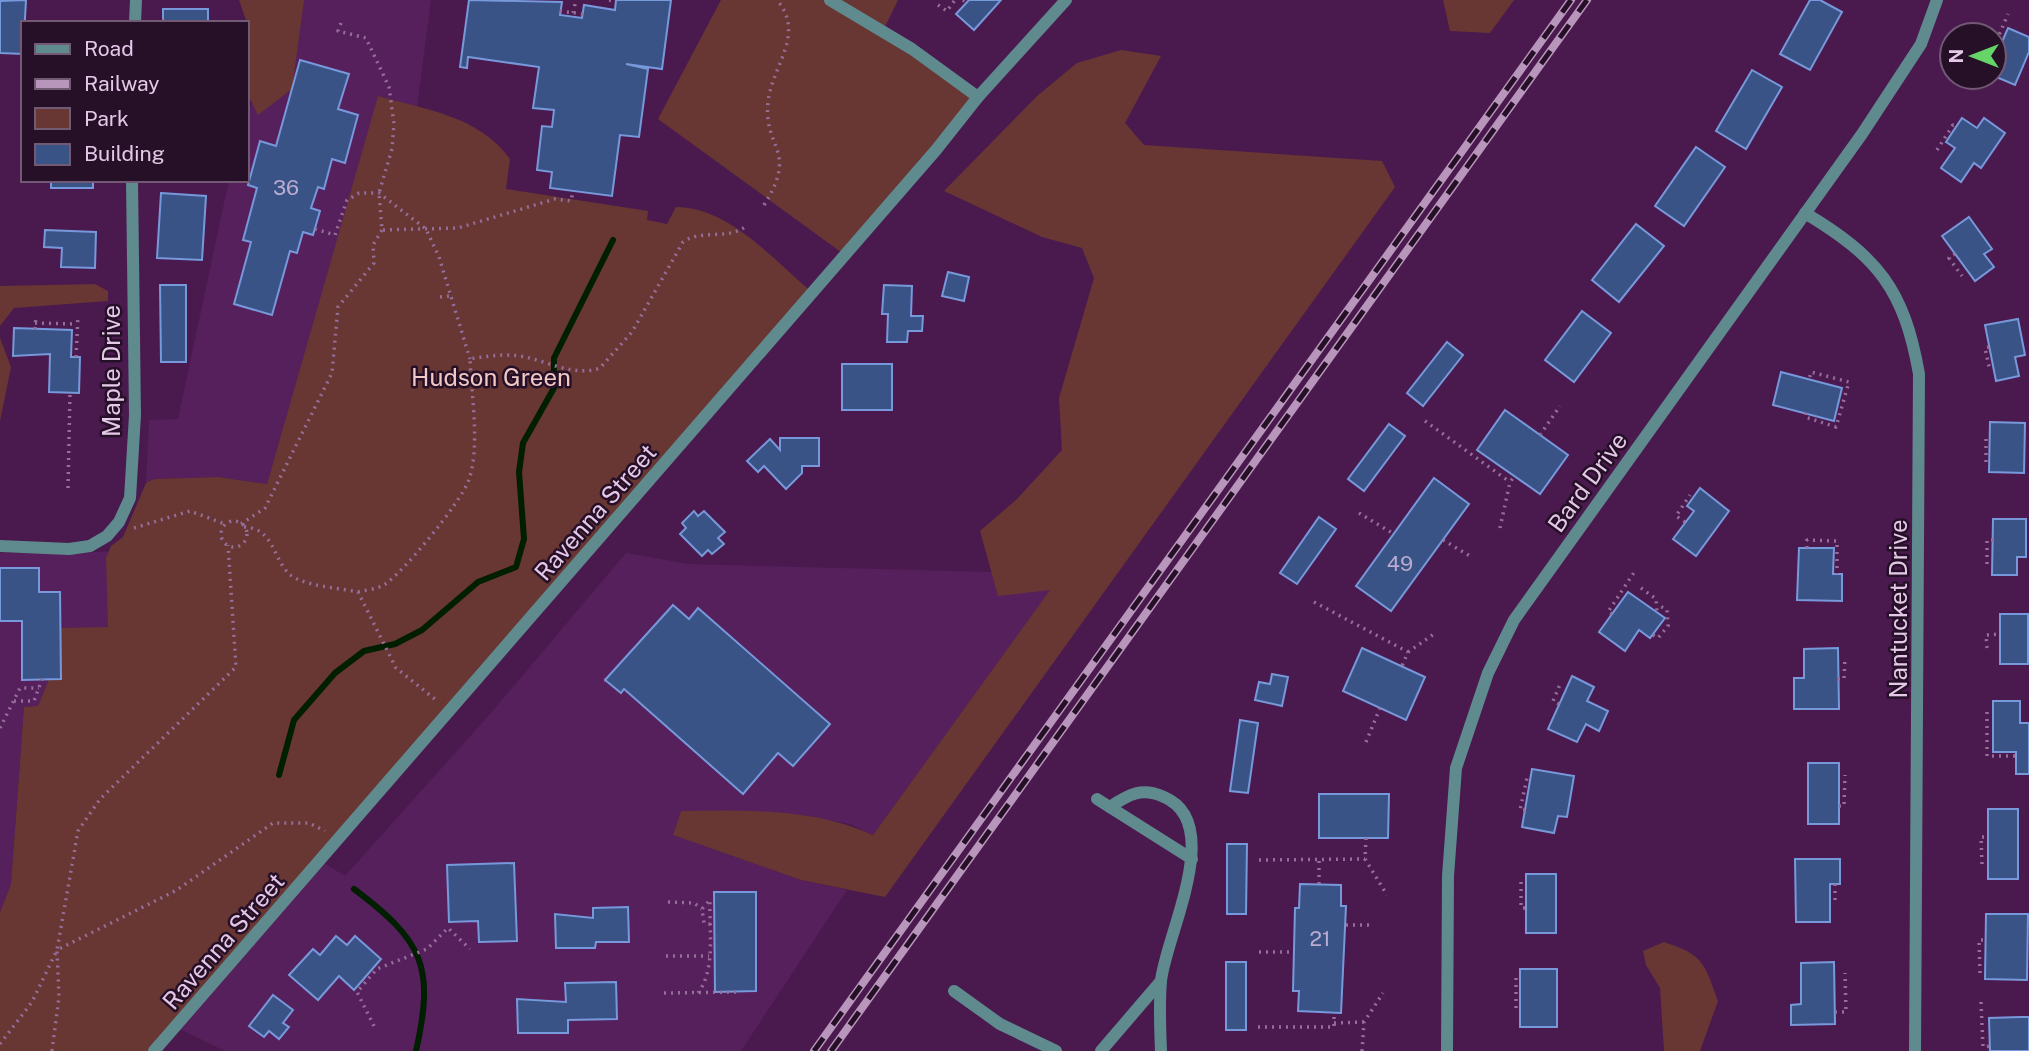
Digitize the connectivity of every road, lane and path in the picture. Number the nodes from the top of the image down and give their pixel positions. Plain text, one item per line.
1 (135, 0) edge
2 (576, 0) edge
3 (608, 0) edge
4 (777, 0) edge
5 (830, 0) edge
6 (955, 0) edge
7 (1066, 0) edge
8 (1937, 0) edge
9 (616, 1) edge
10 (938, 5) dead end
11 (560, 11) dead end
12 (573, 13) junction
13 (583, 14) dead end
14 (2008, 14) dead end
15 (135, 21) edge
16 (2005, 21) edge
17 (341, 23) dead end
18 (978, 97) junction
19 (1957, 127) dead end
20 (1937, 150) dead end
21 (132, 182) edge
22 (573, 191) dead end
23 (379, 193) junction
24 (764, 205) dead end
25 (1805, 213) junction
26 (745, 227) dead end
27 (315, 229) dead end
28 (426, 229) junction
29 (382, 230) junction
30 (1955, 254) dead end
31 (1962, 276) dead end
32 (450, 296) junction
33 (440, 297) dead end
34 (36, 316) dead end
35 (78, 316) dead end
36 (36, 323) junction
37 (77, 324) junction
38 (35, 329) dead end
39 (1989, 346) dead end
40 (76, 357) dead end
41 (470, 359) junction
42 (1990, 371) dead end
43 (1809, 380) dead end
44 (70, 393) dead end
45 (1560, 406) dead end
46 (1806, 414) dead end
47 (1425, 421) dead end
48 (1539, 435) dead end
49 (1990, 439) dead end
50 (1986, 462) dead end
51 (1514, 477) dead end
52 (1510, 482) junction
53 (68, 488) dead end
54 (1690, 495) dead end
55 (1359, 513) dead end
56 (1685, 522) dead end
57 (225, 524) junction
58 (243, 525) junction
59 (1500, 528) dead end
60 (1394, 534) dead end
61 (107, 536) junction
62 (1443, 540) dead end
63 (1993, 540) dead end
64 (228, 545) junction
65 (0, 546) edge
66 (1807, 548) dead end
67 (1470, 556) dead end
68 (1987, 564) dead end
69 (1635, 571) dead end
70 (1837, 574) dead end
71 (1641, 588) dead end
72 (358, 592) junction
73 (1314, 602) dead end
74 (1658, 605) junction
75 (1657, 612) dead end
76 (1612, 614) dead end
77 (1434, 634) dead end
78 (2000, 634) dead end
79 (1653, 635) dead end
80 (1987, 648) dead end
81 (1408, 652) junction
82 (1845, 659) dead end
83 (1402, 666) dead end
84 (42, 679) dead end
85 (1838, 679) dead end
86 (1561, 682) dead end
87 (39, 688) junction
88 (14, 701) junction
89 (1559, 704) dead end
90 (1380, 708) dead end
91 (449, 711) junction
92 (1987, 712) dead end
93 (0, 728) edge
94 (1366, 742) dead end
95 (2016, 755) dead end
96 (1845, 775) dead end
97 (1527, 778) dead end
98 (1097, 799) dead end
99 (1839, 806) dead end
100 (1111, 807) junction
101 (1525, 810) dead end
102 (1988, 836) dead end
103 (1366, 838) dead end
104 (337, 841) junction
105 (1192, 859) junction
106 (1319, 859) junction
107 (1365, 859) junction
108 (1259, 860) dead end
109 (1982, 864) dead end
110 (1521, 882) dead end
111 (1319, 884) dead end
112 (1835, 884) dead end
113 (1387, 894) dead end
114 (668, 902) dead end
115 (1835, 905) dead end
116 (1525, 908) dead end
117 (702, 909) junction
118 (712, 925) junction
119 (1346, 925) dead end
120 (1374, 925) dead end
121 (1985, 940) dead end
122 (470, 949) dead end
123 (57, 950) junction
124 (1259, 952) dead end
125 (1294, 952) dead end
126 (666, 956) dead end
127 (709, 956) junction
128 (709, 967) junction
129 (715, 967) dead end
130 (1845, 973) dead end
131 (1980, 973) dead end
132 (1516, 978) dead end
133 (1161, 981) junction
134 (954, 990) dead end
135 (737, 992) dead end
136 (664, 993) dead end
137 (698, 993) junction
138 (1383, 993) dead end
139 (1981, 1002) dead end
140 (1520, 1009) dead end
141 (1334, 1012) dead end
142 (1835, 1012) dead end
143 (1364, 1021) junction
144 (1334, 1023) junction
145 (374, 1026) dead end
146 (1258, 1027) dead end
147 (0, 1044) edge
148 (1990, 1046) dead end
149 (52, 1051) edge
150 (155, 1051) edge
151 (1056, 1051) edge
152 (1101, 1051) edge
153 (1161, 1051) edge
154 (1363, 1051) edge
155 (1447, 1051) edge
156 (1915, 1051) edge

1 - 15 street
2 - 12 path
3 - 9 path
4 - 24 path
5 - 18 street
6 - 10 path
7 - 18 street, Ravenna Street
8 - 25 street, Bard Drive
11 - 12 path
12 - 13 path
14 - 16 path
17 - 23 path
18 - 91 street, Ravenna Street
19 - 20 path
21 - 61 street, Maple Drive
22 - 28 path
23 - 27 path
23 - 28 path
23 - 29 path
25 - 155 street, Bard Drive
25 - 156 street, Nantucket Drive
26 - 41 path
28 - 29 path
28 - 32 path
29 - 58 path
30 - 31 path
32 - 33 path
32 - 41 path
34 - 36 path
35 - 37 path
36 - 37 path
36 - 38 path
37 - 40 path
39 - 42 path
41 - 72 path
43 - 46 path
44 - 53 path
45 - 48 path
47 - 52 path
49 - 50 path
51 - 52 path
52 - 59 path
54 - 56 path
55 - 60 path
57 - 58 path
57 - 61 path
57 - 64 path
58 - 64 path
58 - 72 path
61 - 65 street, Maple Drive
62 - 67 path
63 - 68 path
64 - 123 path
66 - 70 path
69 - 76 path
71 - 74 path
72 - 91 path
73 - 81 path
74 - 75 path
74 - 79 path
77 - 81 path
78 - 80 path
81 - 83 path
82 - 85 path
84 - 87 path
86 - 89 path
87 - 88 path
87 - 88 path
88 - 93 path
90 - 94 path
91 - 104 street, Ravenna Street
92 - 95 path
96 - 99 path
97 - 101 path
98 - 100 street
100 - 105 street
100 - 105 street
102 - 109 path
103 - 107 path
104 - 123 path
104 - 150 street, Ravenna Street
105 - 133 street
106 - 107 path
106 - 108 path
106 - 111 path
107 - 113 path
110 - 116 path
112 - 115 path
114 - 117 path
117 - 118 path
117 - 118 path
118 - 127 path
119 - 120 path
121 - 131 path
122 - 145 path
123 - 147 path
123 - 149 path
124 - 125 path
126 - 127 path
127 - 128 path
128 - 129 path
128 - 137 path
130 - 142 path
132 - 140 path
133 - 152 street
133 - 153 street
134 - 151 street
135 - 137 path
136 - 137 path
138 - 143 path
139 - 148 path
141 - 144 path
143 - 144 path
143 - 154 path
144 - 146 path

